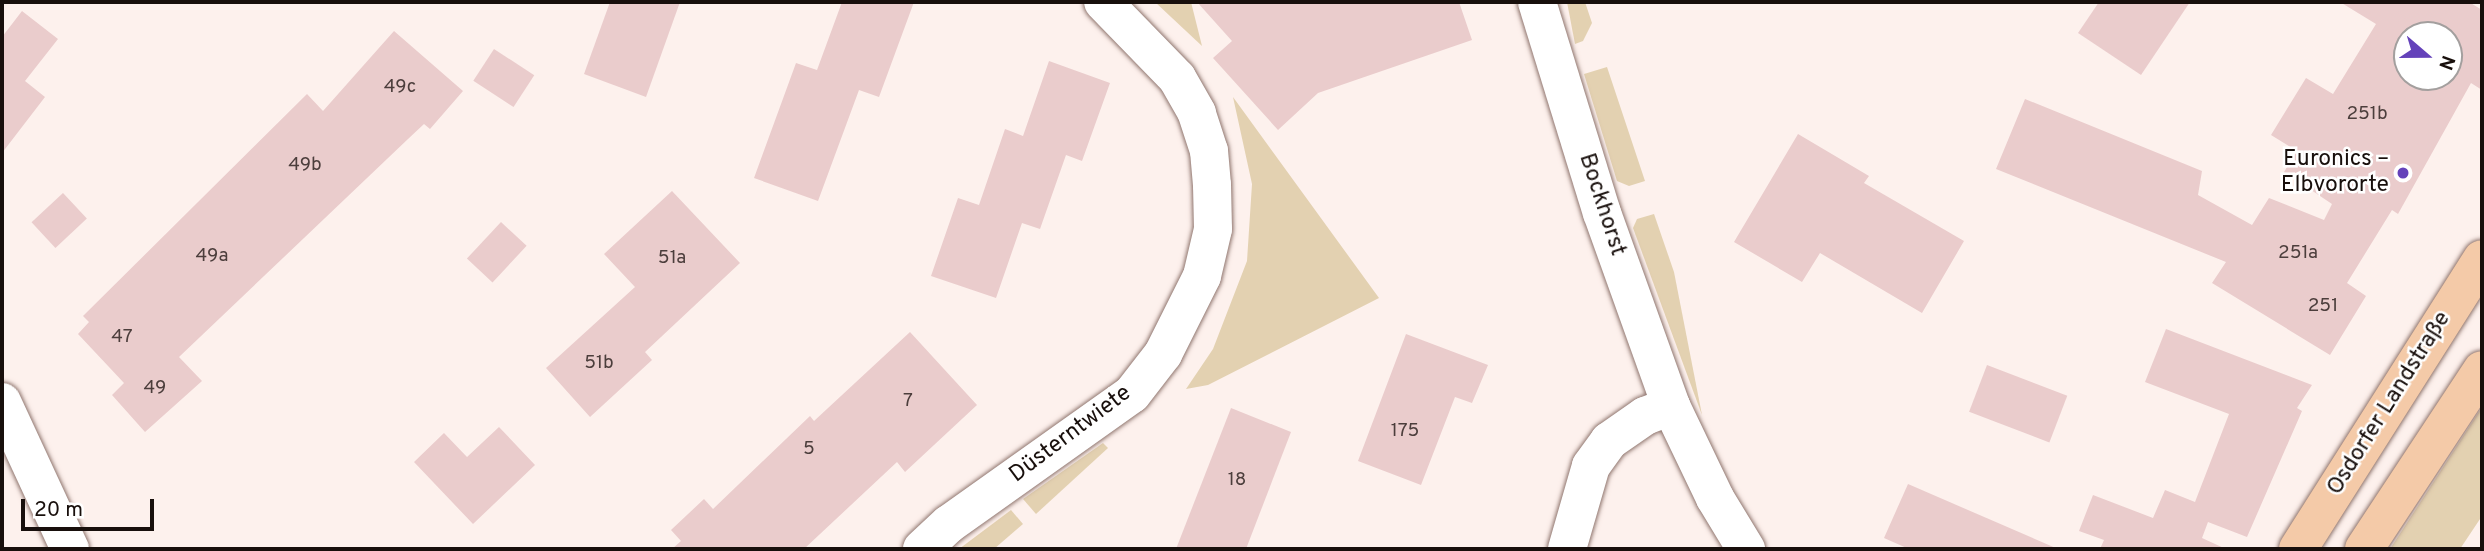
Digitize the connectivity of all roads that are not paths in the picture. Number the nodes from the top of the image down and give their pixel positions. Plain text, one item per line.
1 (1103, 2) edge
2 (1537, 2) edge
3 (2482, 259) edge
4 (2482, 370) edge
5 (2, 402) edge
6 (1671, 406) junction
7 (70, 549) edge
8 (922, 549) edge
9 (1567, 549) edge
10 (1746, 549) edge
11 (2298, 549) edge
12 (2364, 549) edge

1 - 8 street, Düsterntwiete
2 - 6 street, Bockhorst
3 - 11 main road, Osdorfer Landstraße
4 - 12 main road
5 - 7 street
6 - 9 street
6 - 10 street, Bockhorst

